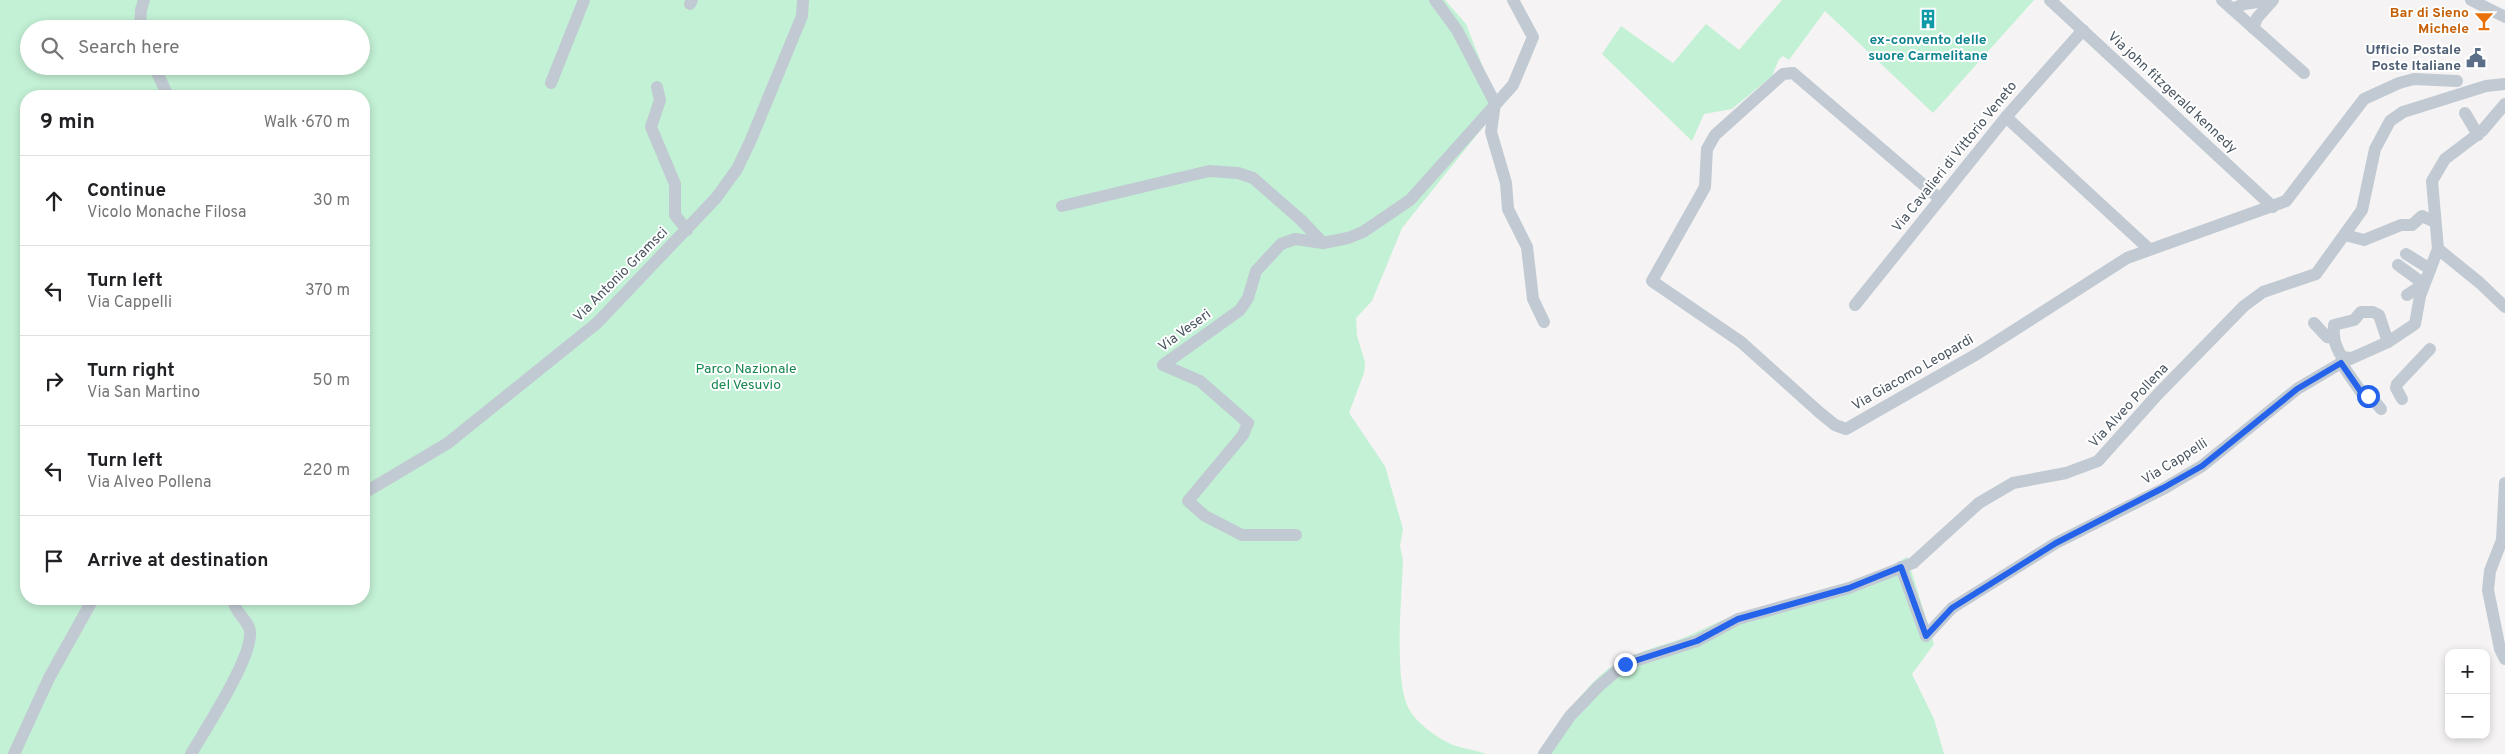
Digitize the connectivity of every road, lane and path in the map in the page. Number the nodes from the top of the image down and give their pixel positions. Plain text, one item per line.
1 (144, 0) edge
2 (584, 0) edge
3 (803, 0) edge
4 (1435, 0) edge
5 (1513, 0) edge
6 (2050, 0) edge
7 (2222, 0) edge
8 (2272, 0) edge
9 (2471, 0) edge
10 (2232, 9) junction
11 (2505, 17) edge
12 (140, 20) edge
13 (2254, 28) junction
14 (2083, 30) junction
15 (2304, 73) dead end
16 (158, 75) edge
17 (2457, 80) dead end
18 (551, 83) dead end
19 (2505, 84) edge
20 (657, 87) dead end
21 (165, 90) edge
22 (1495, 103) junction
23 (2505, 104) edge
24 (2465, 113) dead end
25 (2006, 116) junction
26 (2478, 134) junction
27 (1940, 199) junction
28 (1062, 206) dead end
29 (2273, 208) junction
30 (2436, 222) junction
31 (687, 230) junction
32 (2345, 235) junction
33 (1323, 243) junction
34 (2149, 249) junction
35 (2438, 249) junction
36 (2406, 254) dead end
37 (2398, 265) dead end
38 (2430, 269) junction
39 (2424, 284) junction
40 (2407, 295) dead end
41 (1855, 305) dead end
42 (2505, 308) edge
43 (1544, 322) dead end
44 (2314, 323) dead end
45 (2334, 338) junction
46 (2388, 342) junction
47 (2430, 349) dead end
48 (2346, 360) junction
49 (2402, 399) dead end
50 (2381, 409) dead end
51 (2505, 483) edge
52 (370, 488) edge
53 (1296, 535) dead end
54 (1901, 567) junction
55 (90, 605) edge
56 (234, 605) edge
57 (2505, 659) edge
58 (14, 754) edge
59 (191, 754) edge
60 (1544, 754) edge

1 - 12 street
2 - 18 street
3 - 31 street, Via Antonio Gramsci
4 - 22 street
5 - 22 street, Via Veseri
6 - 14 street, Via john fitzgerald kennedy
7 - 10 street
8 - 10 street
8 - 13 street
9 - 11 street
10 - 13 street
13 - 15 street
14 - 25 street, Via Cavalieri di Vittorio Veneto
14 - 29 street, Via john fitzgerald kennedy
16 - 21 street
17 - 29 street, Via Giacomo Leopardi
19 - 32 street, Via Alveo Pollena
20 - 31 street
22 - 33 street, Via Veseri
22 - 43 street
23 - 26 street, Via Cappelli
24 - 26 street
25 - 27 street, Via Cavalieri di Vittorio Veneto
25 - 34 street
26 - 30 street, Via Cappelli
27 - 34 street, Via Giacomo Leopardi
27 - 41 street, Via Cavalieri di Vittorio Veneto
28 - 33 street
29 - 34 street, Via Giacomo Leopardi
30 - 32 street
30 - 35 street, Via Cappelli
31 - 52 street, Via Antonio Gramsci
32 - 54 street, Via Alveo Pollena
33 - 53 street, Via Veseri
35 - 38 street, Via Cappelli
35 - 42 street
36 - 38 street
37 - 39 street
38 - 39 street, Via Cappelli
39 - 40 street
39 - 46 street, Via Cappelli
44 - 45 street
45 - 46 street
45 - 48 street
46 - 48 street, Via Cappelli
47 - 49 street
48 - 50 street
48 - 54 street, Via Cappelli
51 - 57 street
54 - 60 street, Via Alveo Pollena
55 - 58 street
56 - 59 street

